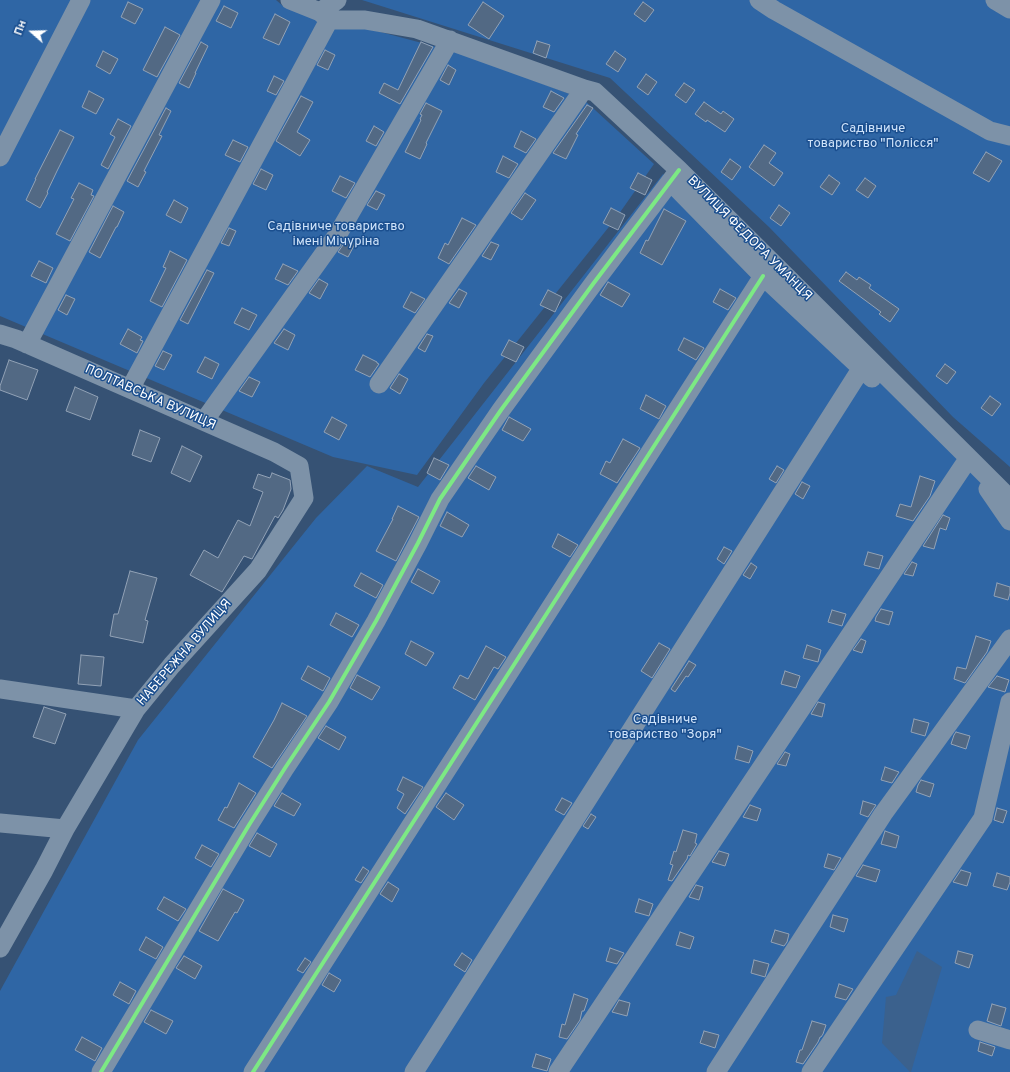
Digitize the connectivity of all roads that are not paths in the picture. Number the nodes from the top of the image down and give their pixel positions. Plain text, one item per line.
1 (81, 0) edge
2 (211, 0) edge
3 (290, 0) edge
4 (337, 0) edge
5 (758, 0) edge
6 (995, 0) edge
7 (1010, 9) edge
8 (324, 16) junction
9 (450, 40) junction
10 (584, 89) junction
11 (1010, 136) edge
12 (0, 157) edge
13 (675, 176) junction
14 (763, 276) junction
15 (0, 334) edge
16 (27, 344) junction
17 (862, 369) junction
18 (379, 384) dead end
19 (130, 389) junction
20 (204, 421) junction
21 (968, 459) junction
22 (298, 466) joint
23 (1010, 499) edge
24 (1010, 521) edge
25 (1010, 639) edge
26 (0, 689) edge
27 (1010, 702) edge
28 (136, 709) junction
29 (0, 823) edge
30 (64, 829) junction
31 (0, 948) edge
32 (978, 1030) dead end
33 (1010, 1040) edge
34 (101, 1072) edge
35 (253, 1072) edge
36 (414, 1072) edge
37 (558, 1072) edge
38 (716, 1072) edge
39 (811, 1072) edge

1 - 12 street
2 - 16 street
3 - 8 street, ВУЛИЦЯ ФЕДОРА УМАНЦЯ
4 - 8 street
5 - 11 street
6 - 7 street
8 - 9 street, ВУЛИЦЯ ФЕДОРА УМАНЦЯ
8 - 19 street
9 - 10 street, ВУЛИЦЯ ФЕДОРА УМАНЦЯ
9 - 20 street
10 - 13 street, ВУЛИЦЯ ФЕДОРА УМАНЦЯ
10 - 18 street
13 - 14 street
13 - 23 street, ВУЛИЦЯ ФЕДОРА УМАНЦЯ
13 - 34 street
14 - 17 street
14 - 35 street
15 - 16 street, ПОЛТАВСЬКА ВУЛИЦЯ
16 - 19 street, ПОЛТАВСЬКА ВУЛИЦЯ
17 - 21 street
17 - 36 street
19 - 20 street, ПОЛТАВСЬКА ВУЛИЦЯ
20 - 22 street, ПОЛТАВСЬКА ВУЛИЦЯ
21 - 24 street
21 - 37 street
22 - 28 street, НАБЕРЕЖНА ВУЛИЦЯ
25 - 38 street
26 - 28 street
27 - 39 street
28 - 30 street, НАБЕРЕЖНА ВУЛИЦЯ
29 - 30 street
30 - 31 street, НАБЕРЕЖНА ВУЛИЦЯ
32 - 33 street

